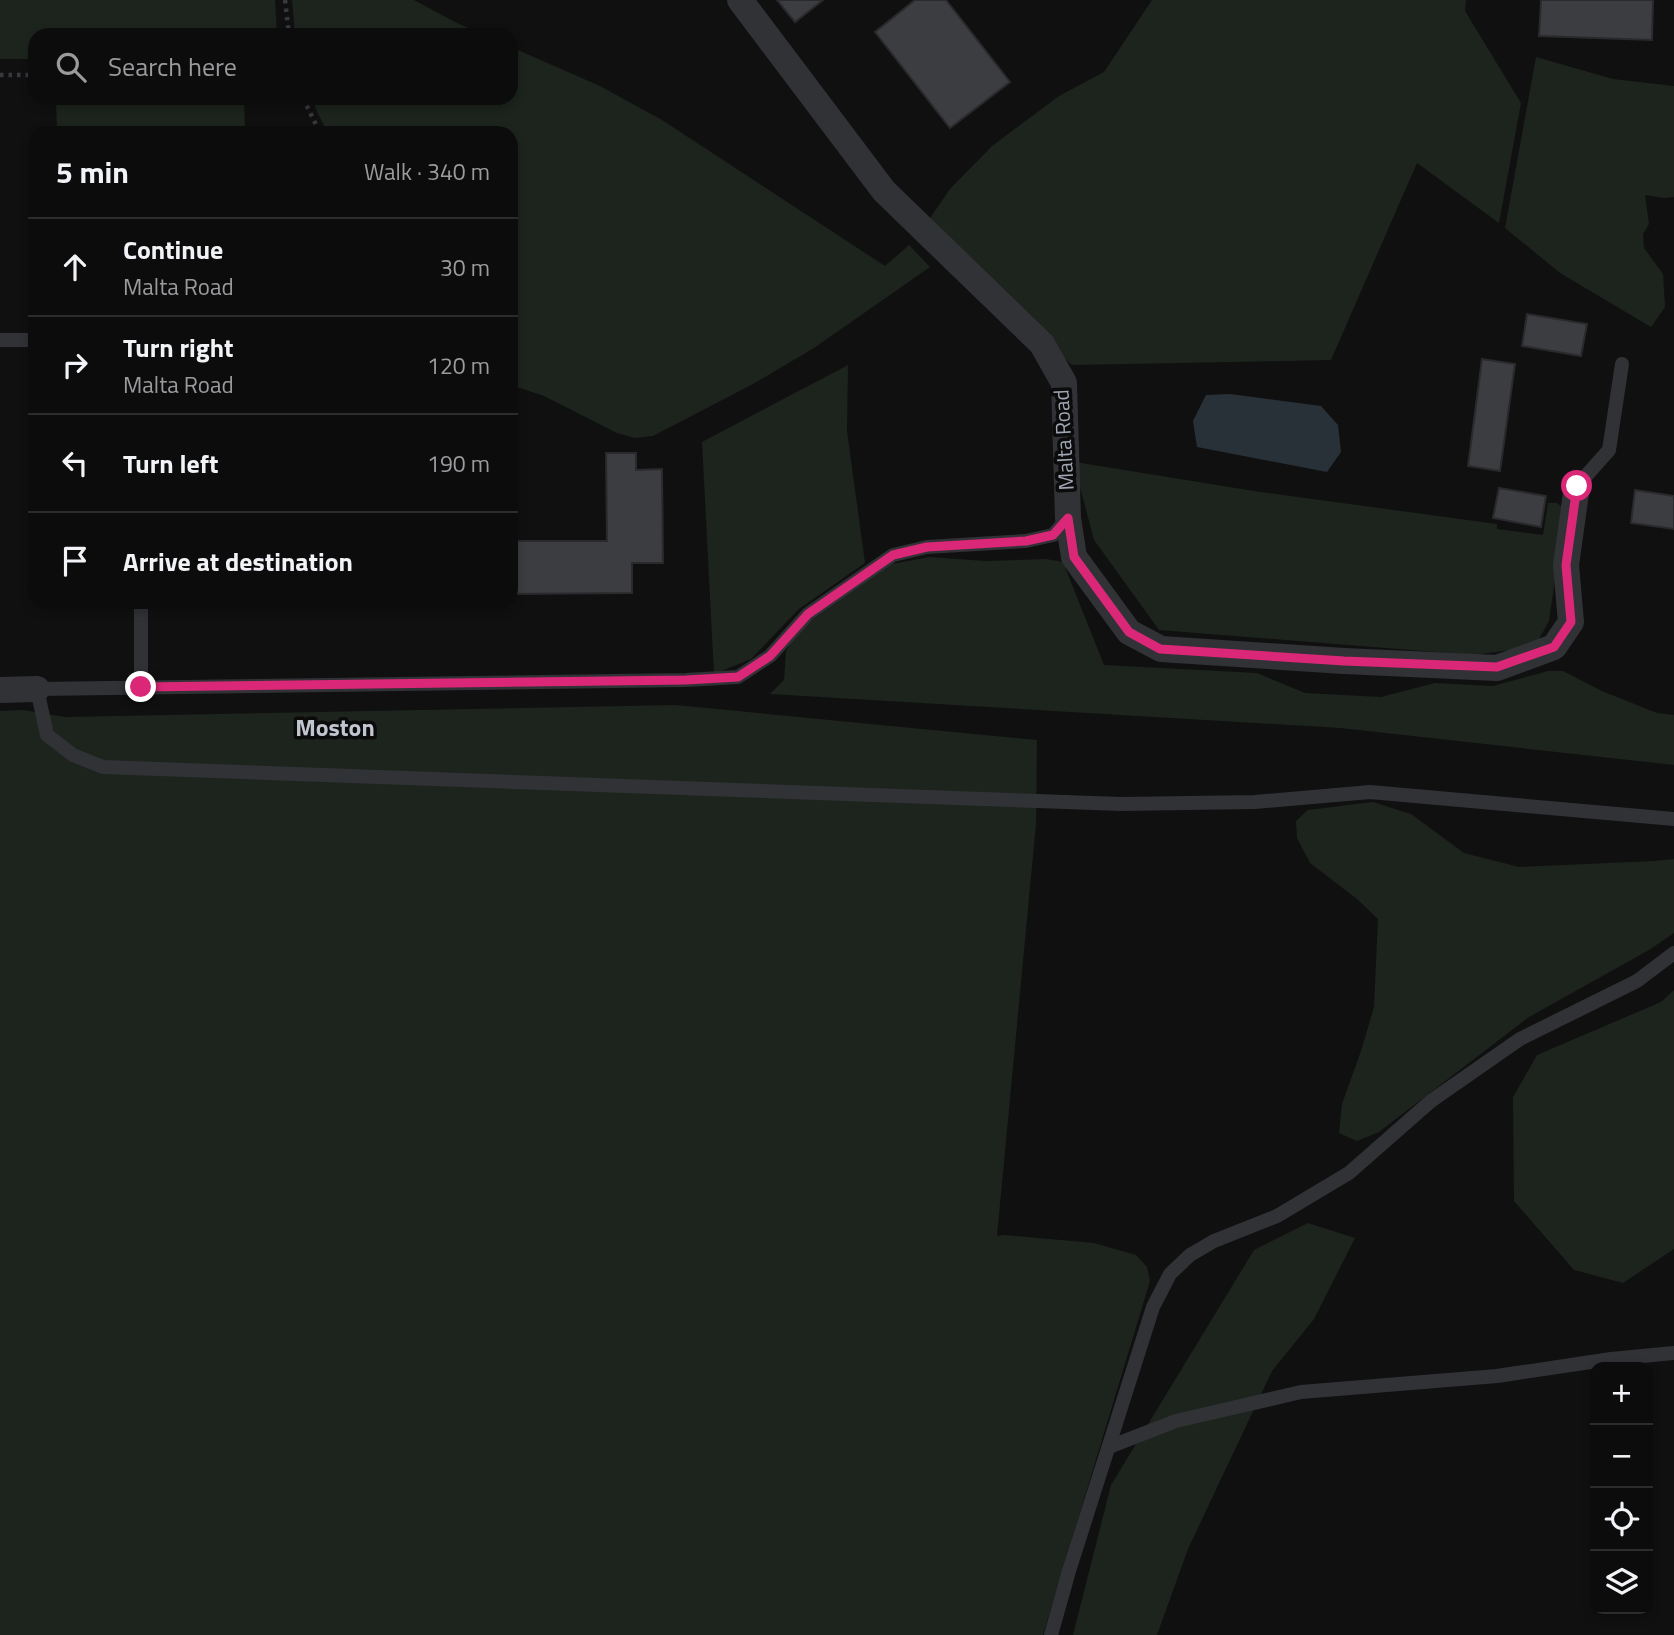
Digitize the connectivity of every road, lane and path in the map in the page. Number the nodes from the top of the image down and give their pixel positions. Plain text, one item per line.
1 (285, 0) edge
2 (740, 0) edge
3 (288, 28) edge
4 (0, 75) edge
5 (28, 75) edge
6 (306, 105) edge
7 (317, 126) edge
8 (0, 340) edge
9 (28, 340) edge
10 (1622, 363) dead end
11 (1577, 486) joint
12 (1068, 518) junction
13 (141, 609) edge
14 (141, 687) junction
15 (37, 689) junction
16 (0, 690) edge
17 (1674, 819) edge
18 (1674, 953) edge
19 (1674, 1353) edge
20 (1109, 1447) junction
21 (1051, 1635) edge

1 - 3 path
2 - 12 street, Malta Road
4 - 5 path
6 - 7 path
8 - 9 lane
10 - 11 lane
11 - 12 street, Malta Road
12 - 14 lane
13 - 14 lane
14 - 15 lane
15 - 16 street
15 - 17 lane
18 - 20 lane
19 - 20 lane
20 - 21 lane

